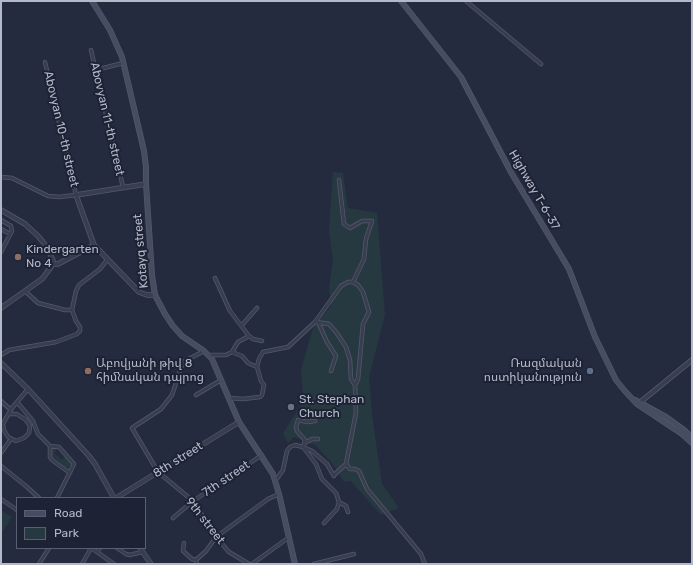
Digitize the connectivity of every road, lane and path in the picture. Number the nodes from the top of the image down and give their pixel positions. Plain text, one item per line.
1 (92, 1) edge
2 (401, 1) edge
3 (466, 1) edge
4 (91, 50) dead end
5 (45, 62) dead end
6 (123, 63) junction
7 (540, 64) dead end
8 (96, 70) junction
9 (1, 177) edge
10 (339, 180) dead end
11 (146, 184) junction
12 (123, 187) junction
13 (76, 195) junction
14 (1, 210) edge
15 (1, 220) edge
16 (1, 229) edge
17 (10, 234) junction
18 (1, 241) edge
19 (6, 243) junction
20 (94, 245) junction
21 (1, 252) edge
22 (107, 260) junction
23 (52, 264) junction
24 (215, 278) dead end
25 (354, 282) junction
26 (25, 291) junction
27 (155, 295) junction
28 (1, 308) edge
29 (257, 308) dead end
30 (72, 310) junction
31 (317, 322) junction
32 (242, 325) junction
33 (249, 336) junction
34 (262, 341) dead end
35 (232, 352) junction
36 (206, 353) junction
37 (1, 355) edge
38 (692, 360) edge
39 (1, 363) edge
40 (257, 367) junction
41 (331, 371) dead end
42 (221, 380) junction
43 (355, 385) junction
44 (28, 389) junction
45 (196, 395) dead end
46 (228, 398) junction
47 (1, 401) edge
48 (17, 402) junction
49 (638, 403) junction
50 (10, 412) junction
51 (315, 421) dead end
52 (239, 422) junction
53 (2, 426) edge
54 (683, 432) junction
55 (692, 437) edge
56 (11, 439) junction
57 (318, 439) dead end
58 (305, 443) junction
59 (692, 443) edge
60 (50, 446) junction
61 (304, 447) junction
62 (1, 453) edge
63 (262, 455) junction
64 (346, 464) junction
65 (1, 466) edge
66 (158, 472) junction
67 (70, 473) junction
68 (276, 480) junction
69 (279, 494) junction
70 (38, 497) edge
71 (58, 497) edge
72 (114, 497) edge
73 (117, 497) edge
74 (1, 499) edge
75 (193, 501) junction
76 (339, 502) junction
77 (16, 509) edge
78 (348, 512) dead end
79 (173, 518) dead end
80 (324, 523) dead end
81 (216, 537) junction
82 (288, 538) junction
83 (184, 543) dead end
84 (47, 549) edge
85 (90, 549) edge
86 (92, 549) edge
87 (99, 549) edge
88 (118, 549) edge
89 (141, 550) edge
90 (97, 552) junction
91 (354, 554) dead end
92 (196, 562) edge
93 (39, 564) edge
94 (82, 564) edge
95 (114, 564) edge
96 (151, 564) edge
97 (249, 564) edge
98 (252, 564) edge
99 (295, 564) edge
100 (314, 564) edge
101 (425, 564) edge

1 - 6 main road, Kotayq street
2 - 49 main road, Highway T-6-37
3 - 7 street
4 - 8 street, Abovyan 11-th street
5 - 13 street, Abovyan 10-th street
6 - 8 street
6 - 11 main road, Kotayq street
8 - 12 street, Abovyan 11-th street
9 - 13 street
10 - 25 street
11 - 12 street
11 - 27 main road, Kotayq street
12 - 13 street
13 - 20 street
14 - 23 street
15 - 17 street
16 - 17 street
17 - 19 street
18 - 19 street
19 - 21 street
20 - 22 street
20 - 23 street
22 - 27 street
22 - 30 street
23 - 26 street
24 - 32 street
25 - 31 street
25 - 43 street
26 - 28 street
26 - 30 street
27 - 36 main road, Kotayq street
29 - 32 street
30 - 37 street
31 - 40 street
31 - 41 street
31 - 43 street
32 - 33 street
33 - 34 street
33 - 35 street
35 - 36 street
35 - 40 street
36 - 42 main road, Kotayq street
36 - 66 street, 9th street
38 - 49 street
39 - 44 street
40 - 46 street
42 - 45 street
42 - 46 main road, Kotayq street
43 - 64 street
44 - 48 street
44 - 72 street
46 - 52 main road, Kotayq street
47 - 50 street
48 - 50 street
48 - 60 street
49 - 54 main road, Highway T-6-37
50 - 53 street
50 - 56 street
51 - 58 street
52 - 63 main road, Kotayq street
52 - 66 street, 8th street
53 - 56 street
54 - 55 main road, Highway T-6-37
54 - 59 main road, Highway T-6-37
56 - 62 street
57 - 58 street
58 - 61 street
60 - 67 street
60 - 67 street
61 - 64 street
61 - 68 street
61 - 76 street
63 - 68 main road, Kotayq street
63 - 75 street, 7th street
64 - 101 street
65 - 70 street
66 - 73 street, 8th street
66 - 75 street, 9th street
67 - 71 street
68 - 69 main road, Kotayq street
69 - 81 street
69 - 82 main road, Kotayq street
74 - 77 street
75 - 79 street, 7th street
75 - 81 street, 9th street
76 - 78 street
76 - 80 street
81 - 92 street
81 - 97 street, 9th street
82 - 98 street
82 - 99 main road, Kotayq street
83 - 92 street
84 - 93 street
85 - 94 street
86 - 90 street
87 - 90 street
88 - 89 street
89 - 96 street
90 - 95 street
91 - 100 street

